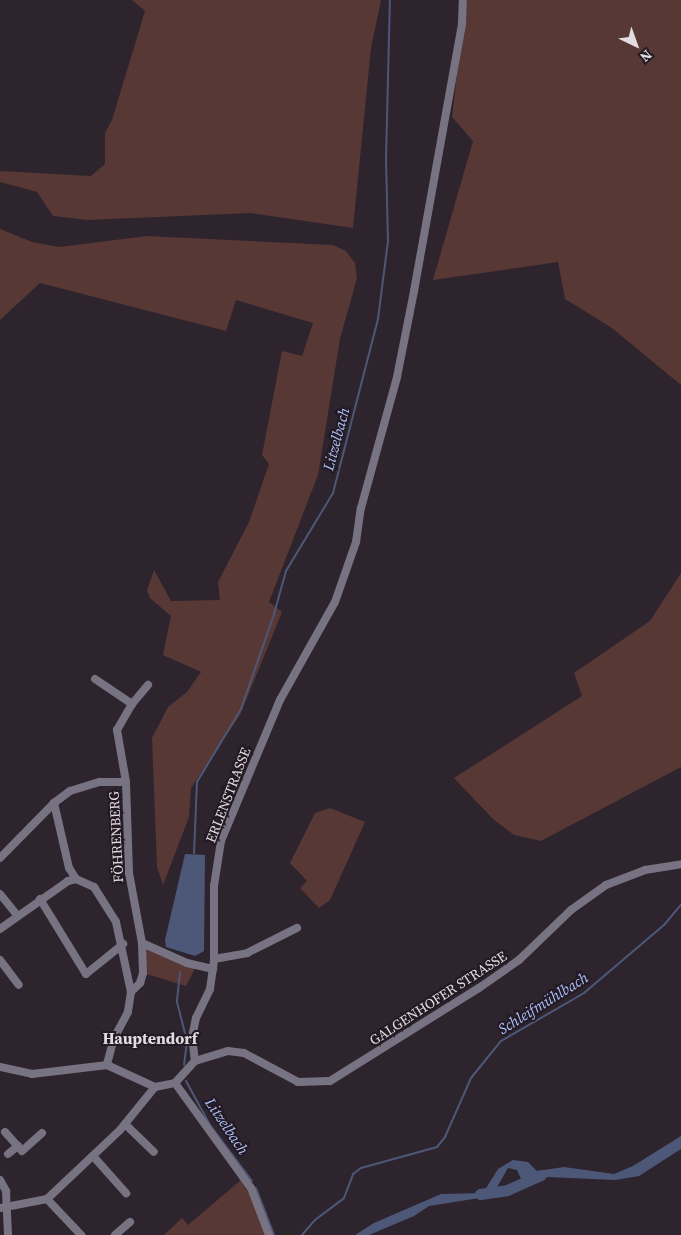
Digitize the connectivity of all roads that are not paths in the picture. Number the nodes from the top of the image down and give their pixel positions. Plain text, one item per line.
1 (463, 0) edge
2 (95, 679) dead end
3 (148, 685) dead end
4 (132, 704) junction
5 (126, 782) junction
6 (54, 803) junction
7 (0, 858) edge
8 (681, 864) edge
9 (76, 879) junction
10 (0, 894) edge
11 (40, 899) junction
12 (18, 916) junction
13 (297, 928) dead end
14 (0, 929) edge
15 (142, 943) junction
16 (123, 944) junction
17 (214, 959) junction
18 (0, 960) edge
19 (213, 969) junction
20 (19, 985) dead end
21 (131, 992) junction
22 (195, 1061) junction
23 (107, 1065) junction
24 (0, 1067) edge
25 (175, 1083) junction
26 (155, 1087) junction
27 (125, 1124) junction
28 (4, 1133) edge
29 (42, 1133) dead end
30 (18, 1146) junction
31 (154, 1152) dead end
32 (8, 1154) dead end
33 (93, 1156) junction
34 (0, 1180) edge
35 (126, 1193) dead end
36 (47, 1199) junction
37 (3, 1208) edge
38 (130, 1222) dead end
39 (8, 1235) edge
40 (81, 1235) edge
41 (115, 1235) edge
42 (269, 1235) edge

1 - 17 street, ERLENSTRASSE
2 - 4 street
3 - 4 street, FÖHRENBERG
4 - 5 street, FÖHRENBERG
5 - 6 street
5 - 15 street, FÖHRENBERG
6 - 7 street
6 - 9 street
8 - 22 street, GALGENHOFER STRASSE
9 - 11 street
9 - 16 street
10 - 12 street
11 - 12 street
11 - 16 street
12 - 14 street
13 - 17 street
15 - 19 street
15 - 21 street, FÖHRENBERG
16 - 21 street
17 - 19 street, ERLENSTRASSE
18 - 20 street
19 - 22 street, ERLENSTRASSE
21 - 23 street
22 - 25 street
23 - 24 street
23 - 26 street
25 - 26 street
25 - 42 street
26 - 27 street
27 - 31 street
27 - 33 street
28 - 30 street
29 - 30 street
30 - 32 street
33 - 35 street
33 - 36 street
34 - 37 street
36 - 37 street
36 - 40 street
37 - 39 street
38 - 41 street

